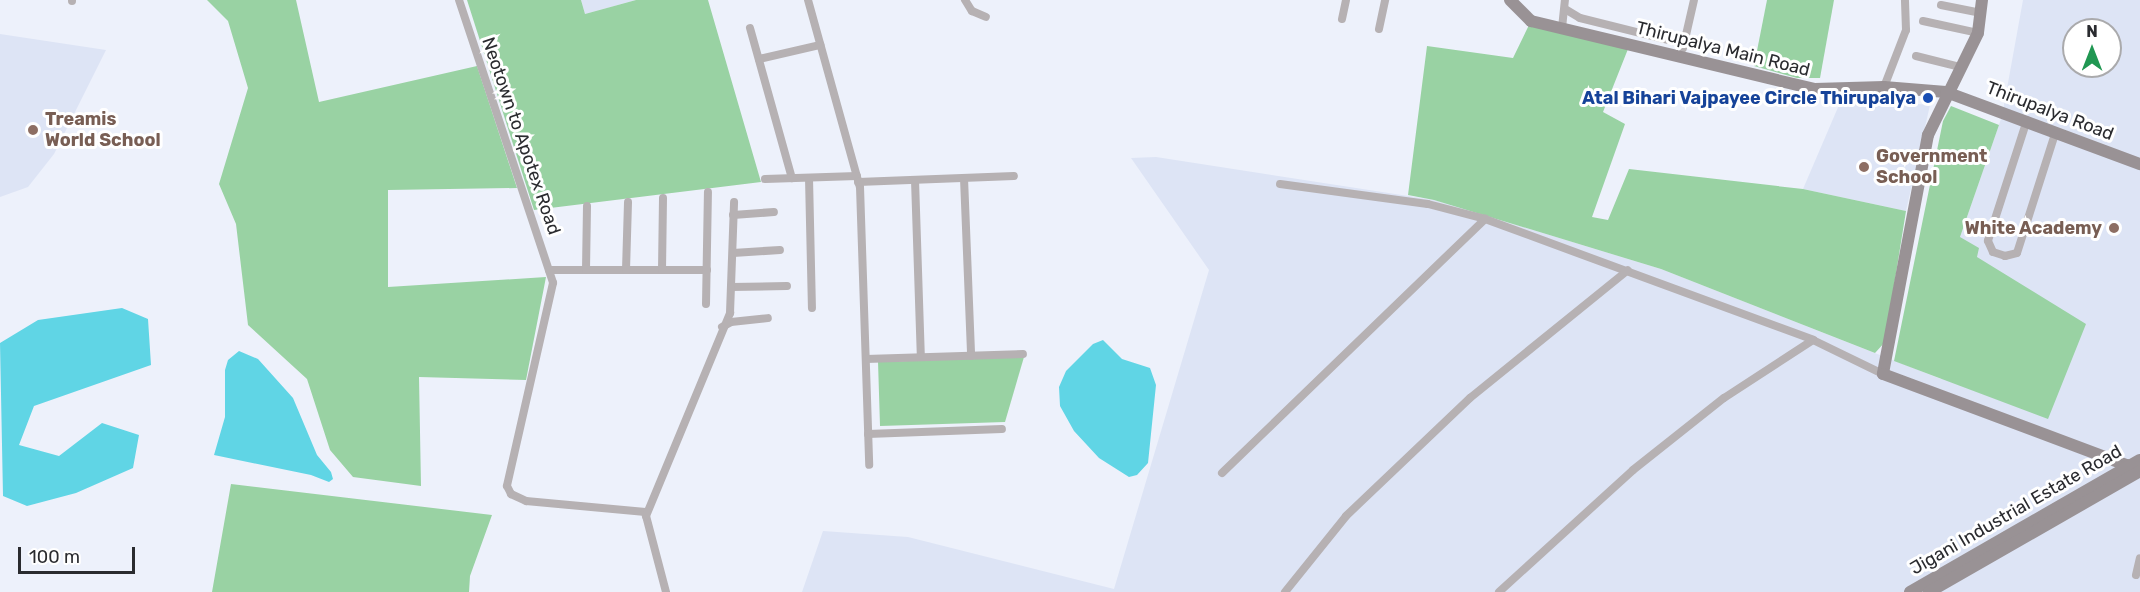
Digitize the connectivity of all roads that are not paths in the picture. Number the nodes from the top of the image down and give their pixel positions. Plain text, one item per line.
1 (459, 0) edge
2 (808, 0) edge
3 (965, 0) edge
4 (1346, 0) edge
5 (1385, 0) edge
6 (1510, 0) edge
7 (1694, 0) edge
8 (1905, 0) edge
9 (1565, 5) edge
10 (1941, 5) dead end
11 (1982, 6) edge
12 (987, 17) dead end
13 (1342, 19) dead end
14 (1923, 21) dead end
15 (750, 28) dead end
16 (1562, 28) junction
17 (1379, 29) dead end
18 (1978, 33) junction
19 (1683, 44) junction
20 (820, 45) junction
21 (1916, 56) dead end
22 (1680, 57) junction
23 (759, 59) junction
24 (1960, 67) junction
25 (1884, 87) junction
26 (1946, 92) junction
27 (2027, 120) junction
28 (2056, 131) junction
29 (2140, 164) edge
30 (1014, 176) dead end
31 (792, 178) junction
32 (809, 178) junction
33 (964, 178) junction
34 (765, 179) dead end
35 (857, 179) junction
36 (915, 180) junction
37 (1280, 184) dead end
38 (708, 192) dead end
39 (663, 198) dead end
40 (628, 202) dead end
41 (734, 202) dead end
42 (587, 207) dead end
43 (774, 212) dead end
44 (734, 215) junction
45 (1485, 219) junction
46 (780, 250) dead end
47 (733, 253) junction
48 (549, 270) junction
49 (586, 270) junction
50 (626, 270) junction
51 (662, 270) junction
52 (707, 270) junction
53 (1628, 270) junction
54 (787, 286) dead end
55 (731, 287) junction
56 (706, 304) dead end
57 (812, 308) dead end
58 (768, 318) dead end
59 (722, 327) junction
60 (1813, 340) junction
61 (1023, 354) dead end
62 (970, 356) junction
63 (921, 357) junction
64 (866, 359) junction
65 (1883, 374) junction
66 (1002, 429) dead end
67 (868, 434) junction
68 (2140, 460) edge
69 (869, 465) dead end
70 (2133, 470) edge
71 (1222, 473) dead end
72 (646, 514) junction
73 (2140, 558) edge
74 (2136, 575) dead end
75 (666, 592) edge
76 (1286, 592) edge
77 (1499, 592) edge
78 (1910, 592) edge
79 (1929, 592) edge

1 - 48 street, Neotown to Apotex Road
2 - 20 street
3 - 12 street
4 - 13 street
5 - 17 street
6 - 16 street, Thirupalya Main Road
7 - 19 street
8 - 25 street
9 - 16 street
9 - 19 street
10 - 11 street
11 - 18 street
14 - 18 street
15 - 23 street
16 - 22 street, Thirupalya Main Road
18 - 24 street
19 - 22 street
20 - 23 street
20 - 35 street
21 - 24 street
22 - 25 street, Thirupalya Main Road
23 - 31 street
24 - 26 street
25 - 26 street, Thirupalya Main Road
26 - 27 street, Thirupalya Road
26 - 65 street
27 - 28 street, Thirupalya Road
27 - 28 street
28 - 29 street, Thirupalya Road
30 - 33 street
31 - 32 street
31 - 34 street
32 - 35 street
32 - 57 street
33 - 36 street
33 - 62 street
35 - 36 street
35 - 64 street
36 - 63 street
37 - 45 street
38 - 52 street
39 - 51 street
40 - 50 street
41 - 44 street
42 - 49 street
43 - 44 street
44 - 47 street
45 - 53 street
45 - 71 street
46 - 47 street
47 - 55 street
48 - 49 street
48 - 72 street, Neotown to Apotex Road
49 - 50 street
50 - 51 street
51 - 52 street
52 - 56 street
53 - 60 street
53 - 76 street
54 - 55 street
55 - 59 street
58 - 59 street
59 - 72 street
60 - 65 street
60 - 77 street
61 - 62 street
62 - 63 street
63 - 64 street
64 - 67 street
65 - 70 street
66 - 67 street
67 - 69 street
68 - 70 street, Jigani Industrial Estate Road
70 - 78 street, Jigani Industrial Estate Road
70 - 79 street, Jigani Industrial Estate Road
72 - 75 street
73 - 74 street

